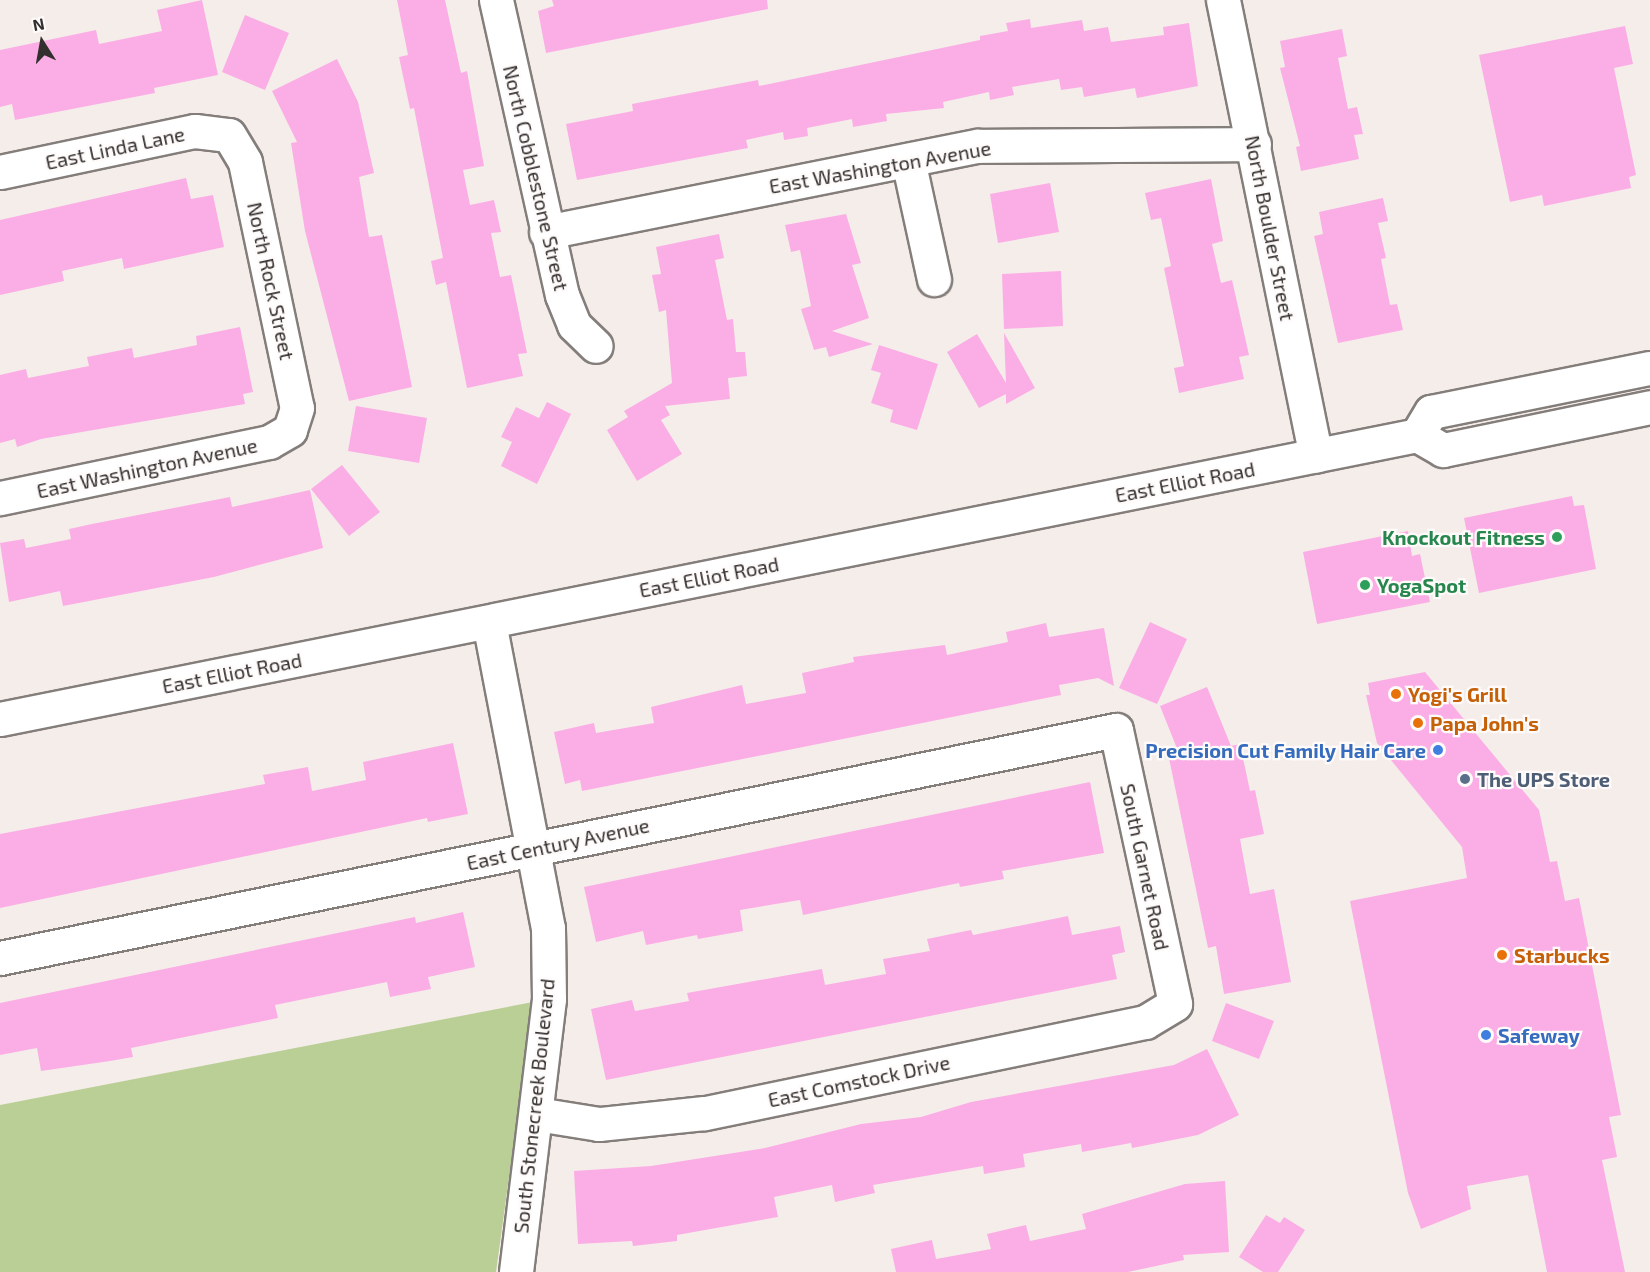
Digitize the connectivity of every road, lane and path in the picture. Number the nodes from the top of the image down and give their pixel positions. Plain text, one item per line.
1 (496, 0) edge
2 (1224, 0) edge
3 (230, 135) joint
4 (1254, 144) junction
5 (908, 159) junction
6 (0, 172) edge
7 (546, 232) junction
8 (934, 279) dead end
9 (596, 346) dead end
10 (1650, 368) edge
11 (1650, 379) edge
12 (1650, 407) edge
13 (1570, 423) junction
14 (290, 430) joint
15 (1417, 435) junction
16 (1316, 456) junction
17 (0, 498) edge
18 (489, 621) junction
19 (0, 719) edge
20 (1116, 730) joint
21 (532, 849) junction
22 (0, 958) edge
23 (1175, 1004) joint
24 (537, 1114) junction
25 (516, 1272) edge

1 - 7 street, North Cobblestone Street
2 - 4 street, North Boulder Street
3 - 6 street, East Linda Lane
3 - 14 street, North Rock Street
4 - 5 street, East Washington Avenue
4 - 16 street, North Boulder Street
5 - 7 street, East Washington Avenue
5 - 8 street
7 - 9 street, North Cobblestone Street
10 - 15 street
11 - 13 street
12 - 13 street
13 - 15 street
14 - 17 street, East Washington Avenue
15 - 16 street, East Elliot Road
16 - 18 street, East Elliot Road
18 - 19 street, East Elliot Road
18 - 21 street, South Stonecreek Boulevard
20 - 21 street, East Century Avenue
20 - 23 street, South Garnet Road
21 - 22 street, East Century Avenue
21 - 24 street, South Stonecreek Boulevard
23 - 24 street, East Comstock Drive
24 - 25 street, South Stonecreek Boulevard

